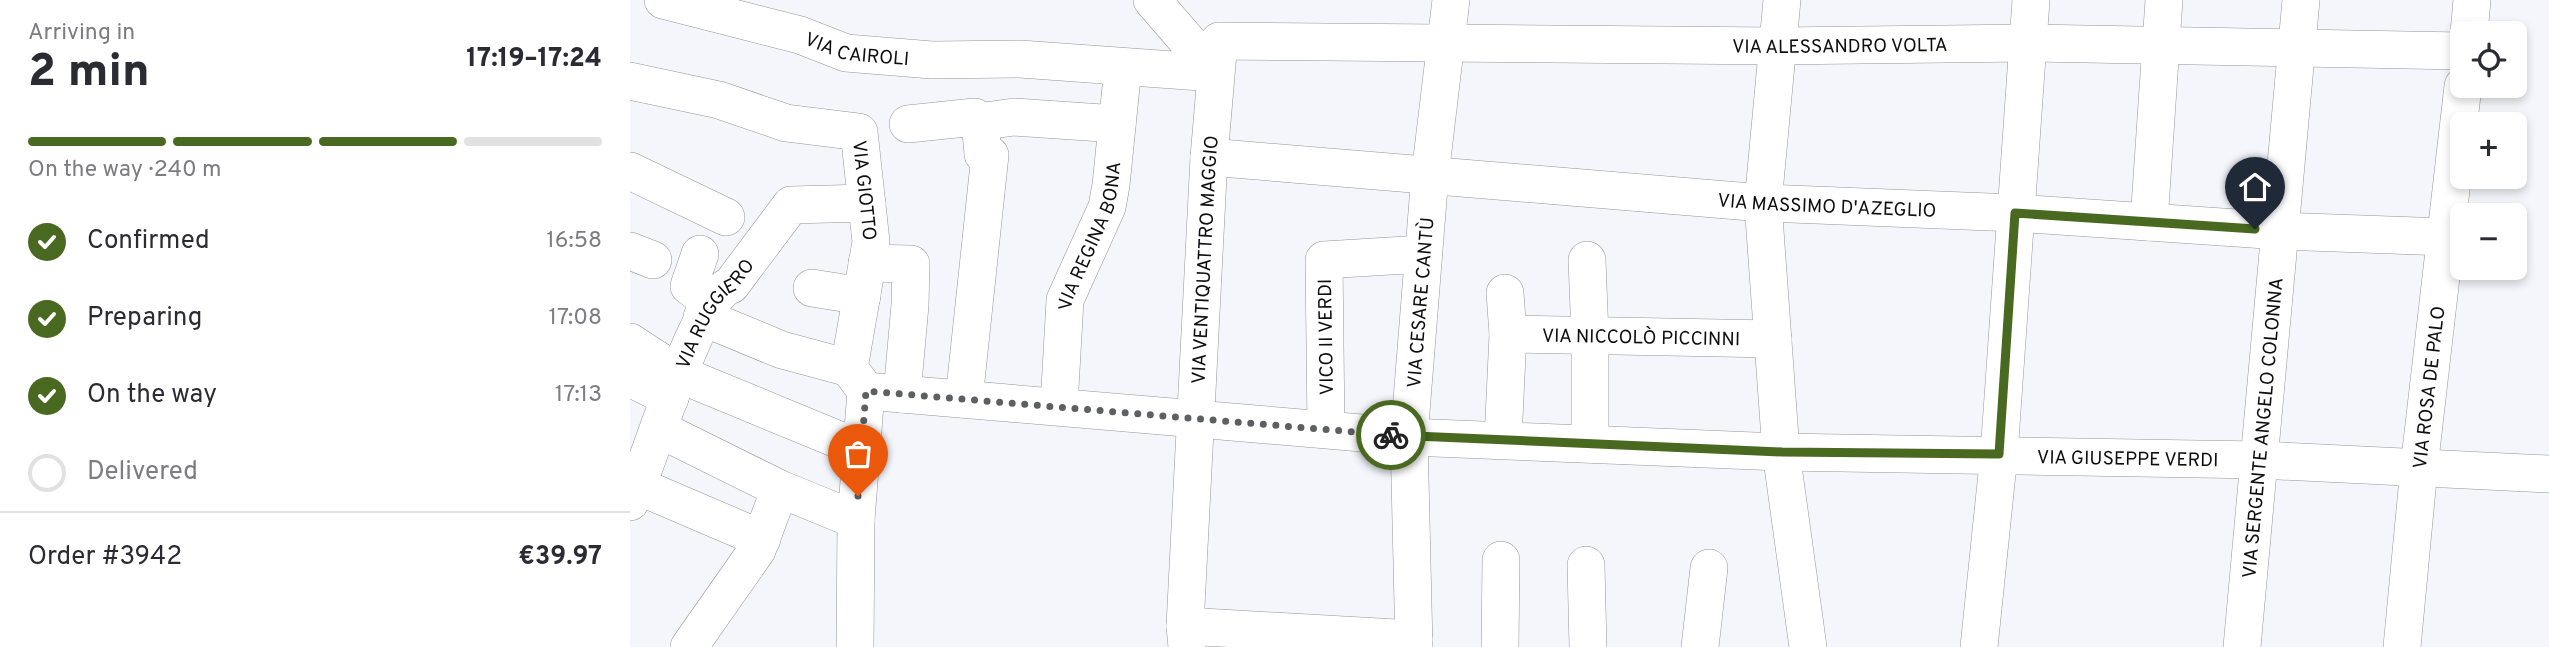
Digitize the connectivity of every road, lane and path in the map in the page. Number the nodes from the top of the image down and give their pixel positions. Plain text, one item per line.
1 (663, 0) edge
2 (1152, 0) edge
3 (1451, 0) edge
4 (1782, 0) edge
5 (2031, 0) edge
6 (2164, 0) edge
7 (2301, 0) edge
8 (2472, 0) edge
9 (697, 4) edge
10 (2470, 21) edge
11 (1446, 43) junction
12 (2028, 43) junction
13 (1778, 46) junction
14 (2161, 46) junction
15 (2296, 48) junction
16 (2450, 51) edge
17 (1217, 57) junction
18 (1123, 66) junction
19 (630, 81) edge
20 (2462, 98) edge
21 (980, 121) junction
22 (908, 124) dead end
23 (1117, 124) junction
24 (1209, 157) junction
25 (630, 171) edge
26 (1430, 175) junction
27 (867, 203) junction
28 (1763, 203) junction
29 (2015, 213) junction
30 (726, 217) dead end
31 (2149, 222) junction
32 (2281, 231) junction
33 (2446, 237) junction
34 (700, 254) dead end
35 (1423, 254) junction
36 (1587, 260) dead end
37 (864, 279) junction
38 (812, 288) dead end
39 (1505, 293) dead end
40 (707, 310) junction
41 (1508, 334) junction
42 (1590, 336) junction
43 (1773, 339) junction
44 (630, 342) edge
45 (630, 378) edge
46 (858, 380) junction
47 (902, 394) junction
48 (964, 398) junction
49 (1059, 406) junction
50 (658, 419) edge
51 (1195, 420) junction
52 (1326, 429) junction
53 (1409, 437) junction
54 (1503, 440) junction
55 (1590, 444) junction
56 (861, 449) junction
57 (1782, 452) junction
58 (1999, 454) junction
59 (2260, 460) junction
60 (2419, 468) junction
61 (2549, 474) edge
62 (780, 489) junction
63 (634, 494) edge
64 (856, 520) junction
65 (762, 539) junction
66 (1501, 560) dead end
67 (1586, 565) dead end
68 (1709, 568) dead end
69 (1186, 636) edge
70 (1414, 643) edge
71 (689, 647) edge
72 (855, 647) edge
73 (1500, 647) edge
74 (1588, 647) edge
75 (1700, 647) edge
76 (1808, 647) edge
77 (1979, 647) edge
78 (2242, 647) edge
79 (2402, 647) edge

1 - 9 street, VIA CAIROLI
2 - 17 street
3 - 11 street, VIA CESARE CANTÙ
4 - 13 street
5 - 12 street
6 - 14 street
7 - 15 street, VIA SERGENTE ANGELO COLONNA
8 - 10 street
9 - 18 street, VIA CAIROLI
11 - 13 street, VIA ALESSANDRO VOLTA
11 - 17 street, VIA ALESSANDRO VOLTA
11 - 26 street, VIA CESARE CANTÙ
12 - 13 street, VIA ALESSANDRO VOLTA
12 - 14 street, VIA ALESSANDRO VOLTA
12 - 29 street
13 - 28 street
14 - 15 street, VIA ALESSANDRO VOLTA
14 - 31 street
15 - 16 street, VIA ALESSANDRO VOLTA
15 - 32 street, VIA SERGENTE ANGELO COLONNA
17 - 18 street, VIA ALESSANDRO VOLTA
17 - 24 street, VIA VENTIQUATTRO MAGGIO
18 - 23 street, VIA REGINA BONA
19 - 27 street, VIA GIOTTO
20 - 33 street, VIA ROSA DE PALO
21 - 22 street
21 - 23 street
21 - 48 street
23 - 49 street, VIA REGINA BONA
24 - 26 street, VIA MASSIMO D'AZEGLIO
24 - 51 street, VIA VENTIQUATTRO MAGGIO
25 - 30 street
26 - 28 street, VIA MASSIMO D'AZEGLIO
26 - 35 street, VIA CESARE CANTÙ
27 - 37 street, VIA GIOTTO
27 - 40 street, VIA RUGGIERO
28 - 29 street, VIA MASSIMO D'AZEGLIO
28 - 43 street
29 - 31 street, VIA MASSIMO D'AZEGLIO
29 - 58 street
31 - 32 street, VIA MASSIMO D'AZEGLIO
32 - 33 street, VIA MASSIMO D'AZEGLIO
32 - 59 street, VIA SERGENTE ANGELO COLONNA
33 - 60 street, VIA ROSA DE PALO
34 - 40 street
35 - 52 street, VICO II VERDI
35 - 53 street, VIA CESARE CANTÙ
36 - 42 street
37 - 38 street
37 - 46 street, VIA GIOTTO
37 - 47 street
39 - 41 street
40 - 46 street, VIA GIUSEPPE VERDI
40 - 50 street, VIA RUGGIERO
41 - 42 street, VIA NICCOLÒ PICCINNI
41 - 54 street
42 - 43 street, VIA NICCOLÒ PICCINNI
42 - 55 street
43 - 57 street
44 - 50 street
45 - 50 street
46 - 47 street, VIA GIUSEPPE VERDI
46 - 56 street, VIA GIOTTO
47 - 48 street, VIA GIUSEPPE VERDI
48 - 49 street, VIA GIUSEPPE VERDI
49 - 51 street, VIA GIUSEPPE VERDI
50 - 56 street
50 - 62 street
50 - 63 street, VIA RUGGIERO
51 - 52 street, VIA GIUSEPPE VERDI
51 - 69 street, VIA VENTIQUATTRO MAGGIO
52 - 53 street, VIA GIUSEPPE VERDI
53 - 54 street, VIA GIUSEPPE VERDI
53 - 70 street, VIA CESARE CANTÙ
54 - 55 street, VIA GIUSEPPE VERDI
55 - 57 street, VIA GIUSEPPE VERDI
56 - 64 street, VIA GIOTTO
57 - 58 street, VIA GIUSEPPE VERDI
57 - 76 street
58 - 59 street, VIA GIUSEPPE VERDI
58 - 77 street
59 - 60 street, VIA GIUSEPPE VERDI
59 - 78 street, VIA SERGENTE ANGELO COLONNA
60 - 61 street, VIA GIUSEPPE VERDI
60 - 79 street, VIA ROSA DE PALO
62 - 64 street
62 - 65 street
63 - 65 street
64 - 72 street, VIA GIOTTO
65 - 71 street
66 - 73 street
67 - 74 street
68 - 75 street
69 - 70 street

